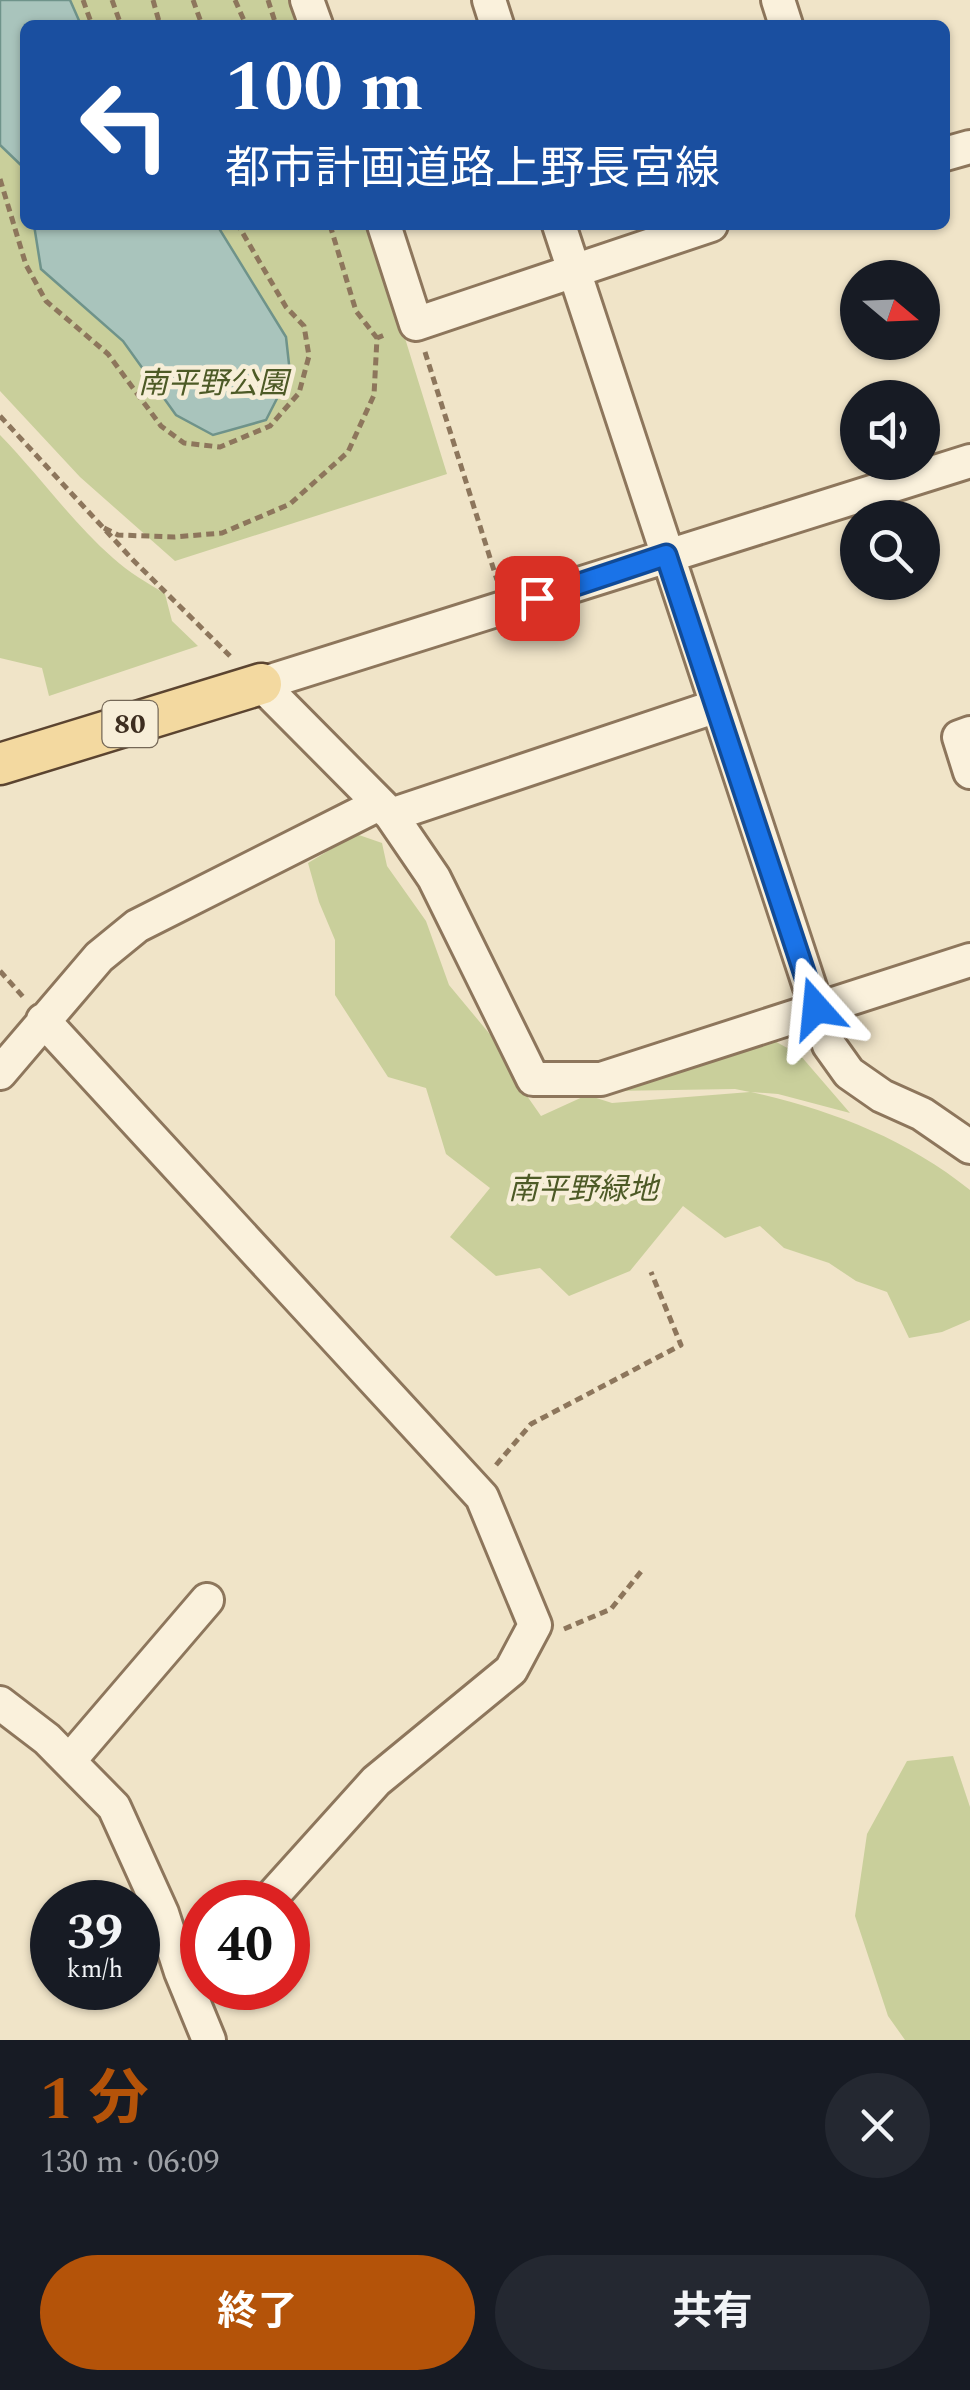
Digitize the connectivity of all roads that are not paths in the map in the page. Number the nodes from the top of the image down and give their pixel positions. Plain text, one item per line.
1 (386, 230) edge
2 (561, 230) edge
3 (694, 230) edge
4 (573, 269) junction
5 (970, 461) edge
6 (666, 555) junction
7 (261, 684) junction
8 (717, 706) junction
9 (970, 734) edge
10 (0, 764) edge
11 (970, 772) edge
12 (385, 810) junction
13 (970, 960) edge
14 (816, 1008) junction
15 (43, 1020) junction
16 (0, 1073) edge
17 (970, 1146) edge
18 (206, 1600) dead end
19 (0, 1703) edge
20 (69, 1761) junction
21 (287, 1880) edge
22 (180, 1945) edge
23 (202, 2010) edge
24 (208, 2040) edge

1 - 4 street
2 - 4 street
3 - 4 street
4 - 6 street
5 - 6 street
6 - 7 street
6 - 8 street
7 - 10 main road, 80
7 - 12 street
8 - 12 street
8 - 14 street
9 - 11 street
12 - 14 street
12 - 15 street
13 - 14 street
14 - 17 street
15 - 16 street
15 - 21 street
18 - 20 street
19 - 20 street
20 - 22 street
23 - 24 street

